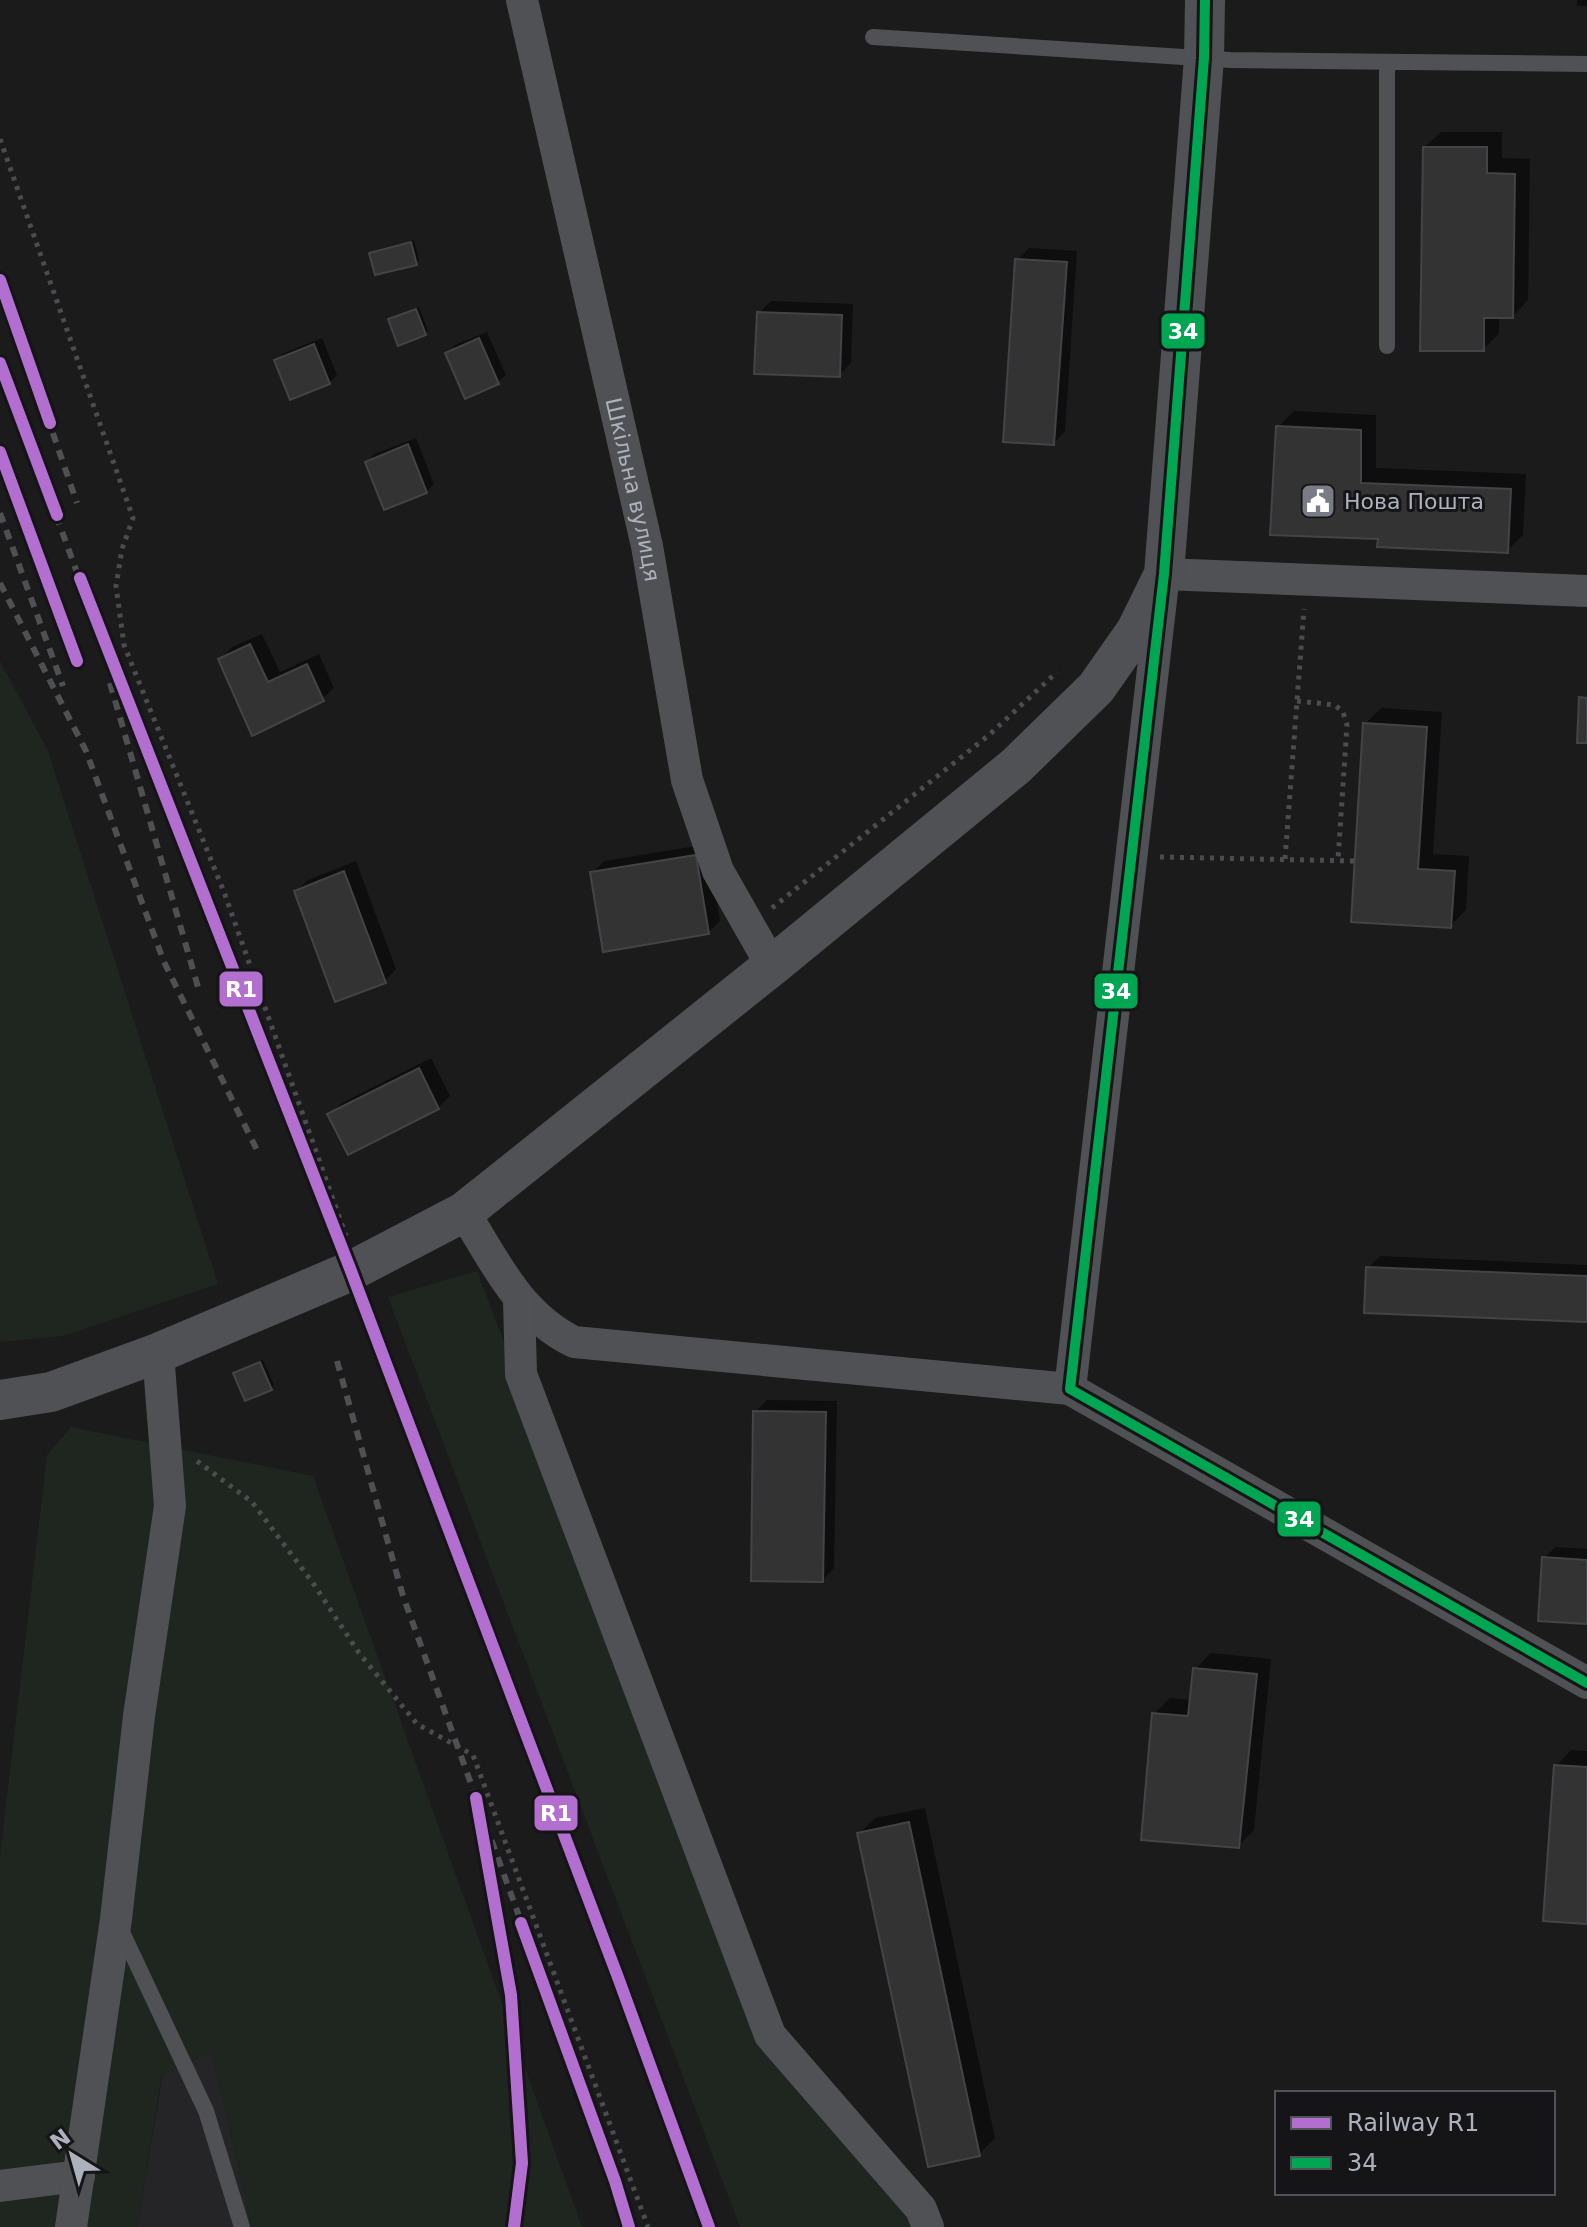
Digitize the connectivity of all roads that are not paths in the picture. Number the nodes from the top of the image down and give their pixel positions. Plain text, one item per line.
1 (522, 0) edge
2 (1205, 0) edge
3 (873, 37) dead end
4 (1204, 58) junction
5 (1387, 63) junction
6 (1587, 64) edge
7 (1387, 346) dead end
8 (1164, 574) junction
9 (1587, 591) edge
10 (772, 966) junction
11 (464, 1212) junction
12 (519, 1300) junction
13 (158, 1353) junction
14 (1070, 1389) junction
15 (0, 1400) edge
16 (1587, 1683) edge
17 (116, 1919) junction
18 (79, 2176) junction
19 (0, 2186) edge
20 (71, 2227) edge
21 (242, 2227) edge
22 (928, 2227) edge

1 - 10 street, Шкільна вулиця
2 - 4 street
3 - 4 lane
4 - 5 lane
4 - 8 street
5 - 6 lane
5 - 7 lane
8 - 9 street
8 - 10 street
8 - 14 street
10 - 11 street
11 - 12 street
11 - 13 street
12 - 14 street
12 - 22 street
13 - 15 street
13 - 17 street
14 - 16 street
17 - 18 street
17 - 21 lane
18 - 19 street
18 - 20 street

